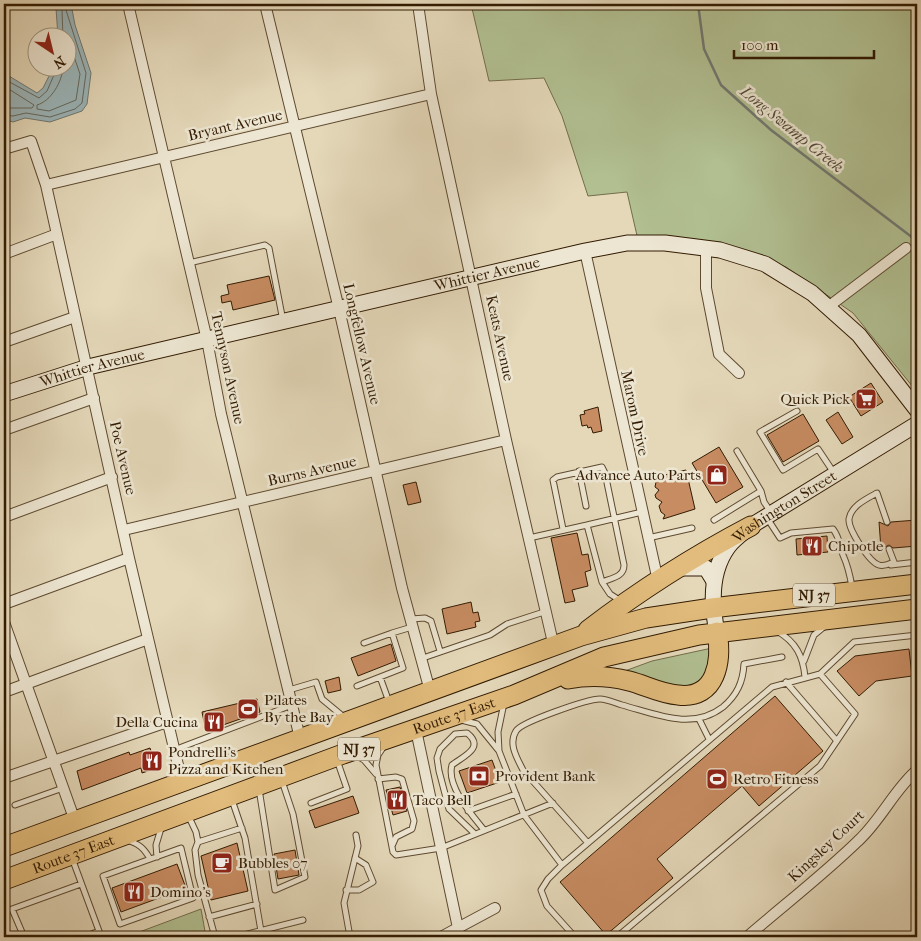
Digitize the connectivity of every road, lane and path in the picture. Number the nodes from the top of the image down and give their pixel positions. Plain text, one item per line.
1 (128, 4) edge
2 (265, 4) edge
3 (418, 4) edge
4 (431, 94) junction
5 (295, 127) junction
6 (4, 149) edge
7 (164, 157) junction
8 (46, 185) junction
9 (57, 234) junction
10 (906, 248) dead end
11 (706, 249) junction
12 (584, 251) junction
13 (4, 254) edge
14 (189, 263) junction
15 (472, 278) junction
16 (828, 307) junction
17 (339, 309) junction
18 (75, 317) junction
19 (283, 322) junction
20 (207, 340) junction
21 (4, 342) edge
22 (88, 367) junction
23 (739, 373) dead end
24 (4, 394) edge
25 (94, 398) junction
26 (917, 410) edge
27 (797, 411) dead end
28 (917, 424) edge
29 (4, 430) edge
30 (506, 440) junction
31 (737, 451) dead end
32 (376, 471) junction
33 (578, 471) junction
34 (836, 475) junction
35 (112, 477) junction
36 (761, 491) junction
37 (244, 502) junction
38 (586, 506) dead end
39 (642, 512) junction
40 (4, 517) edge
41 (614, 518) junction
42 (763, 519) junction
43 (714, 520) dead end
44 (887, 522) dead end
45 (587, 525) junction
46 (692, 528) dead end
47 (124, 530) junction
48 (563, 530) junction
49 (528, 538) junction
50 (647, 538) junction
51 (889, 548) dead end
52 (129, 558) junction
53 (917, 562) edge
54 (883, 566) junction
55 (681, 568) junction
56 (658, 581) junction
57 (714, 581) junction
58 (602, 582) junction
59 (917, 584) edge
60 (853, 591) junction
61 (630, 599) junction
62 (4, 604) edge
63 (712, 608) junction
64 (917, 610) edge
65 (544, 612) junction
66 (837, 618) junction
67 (4, 622) edge
68 (412, 623) junction
69 (767, 626) junction
70 (717, 632) junction
71 (392, 633) junction
72 (917, 635) edge
73 (581, 636) junction
74 (148, 639) junction
75 (364, 643) dead end
76 (554, 647) junction
77 (440, 651) junction
78 (782, 657) dead end
79 (420, 659) junction
80 (803, 661) junction
81 (820, 674) junction
82 (380, 677) junction
83 (805, 677) junction
84 (786, 682) junction
85 (26, 684) junction
86 (357, 686) dead end
87 (288, 690) junction
88 (430, 691) junction
89 (522, 691) junction
90 (4, 692) edge
91 (390, 705) junction
92 (292, 706) junction
93 (450, 718) junction
94 (699, 719) junction
95 (348, 721) junction
96 (167, 722) junction
97 (416, 730) junction
98 (300, 738) junction
99 (391, 738) junction
100 (709, 739) junction
101 (837, 741) junction
102 (174, 750) junction
103 (499, 751) junction
104 (340, 756) junction
105 (52, 760) junction
106 (917, 770) edge
107 (4, 778) edge
108 (281, 778) junction
109 (378, 778) junction
110 (182, 782) junction
111 (258, 786) junction
112 (63, 788) junction
113 (516, 794) junction
114 (231, 796) junction
115 (310, 803) dead end
116 (552, 804) junction
117 (15, 805) dead end
118 (468, 811) junction
119 (187, 812) junction
120 (524, 815) junction
121 (75, 821) junction
122 (163, 821) junction
123 (242, 828) junction
124 (484, 830) junction
125 (475, 834) junction
126 (356, 835) dead end
127 (119, 837) junction
128 (198, 842) junction
129 (588, 843) junction
130 (392, 846) junction
131 (4, 847) edge
132 (441, 848) junction
133 (71, 855) junction
134 (157, 857) junction
135 (355, 858) junction
136 (150, 859) junction
137 (562, 865) junction
138 (4, 880) edge
139 (81, 884) junction
140 (346, 890) junction
141 (257, 904) junction
142 (495, 908) dead end
143 (209, 917) junction
144 (303, 920) dead end
145 (458, 928) junction
146 (261, 931) junction
147 (100, 934) edge
148 (24, 937) edge
149 (84, 937) edge
150 (215, 937) edge
151 (236, 937) edge
152 (350, 937) edge
153 (441, 937) edge
154 (575, 937) edge
155 (617, 937) edge
156 (747, 937) edge

1 - 7 street, Tennyson Avenue
2 - 5 street, Longfellow Avenue
3 - 4 street, Keats Avenue
4 - 5 street, Bryant Avenue
4 - 15 street, Keats Avenue
5 - 7 street, Bryant Avenue
5 - 17 street, Longfellow Avenue
6 - 8 street, Poe Avenue
7 - 8 street, Bryant Avenue
7 - 14 street, Tennyson Avenue
8 - 9 street, Poe Avenue
9 - 13 street
9 - 18 street, Poe Avenue
10 - 16 street
11 - 12 street, Whittier Avenue
11 - 16 street, Whittier Avenue
11 - 23 street
12 - 15 street, Whittier Avenue
12 - 39 street, Marom Drive
14 - 19 lane
14 - 20 street, Tennyson Avenue
15 - 17 street, Whittier Avenue
15 - 30 street, Keats Avenue
16 - 26 street, Whittier Avenue
17 - 19 street, Whittier Avenue
17 - 32 street, Longfellow Avenue
18 - 21 street
18 - 22 street, Poe Avenue
19 - 20 street, Whittier Avenue
20 - 22 street, Whittier Avenue
20 - 37 street, Tennyson Avenue
22 - 24 street, Whittier Avenue
22 - 25 street, Poe Avenue
25 - 29 street
25 - 35 street, Poe Avenue
27 - 34 lane
28 - 34 street, Washington Street
30 - 32 street, Burns Avenue
30 - 49 street, Keats Avenue
31 - 36 lane
32 - 37 street, Burns Avenue
32 - 68 street, Longfellow Avenue
33 - 38 lane
33 - 41 lane
33 - 48 lane
34 - 42 street, Washington Street
35 - 40 street
35 - 47 street, Poe Avenue
36 - 42 lane
36 - 43 lane
37 - 47 street, Burns Avenue
37 - 87 street, Tennyson Avenue
39 - 41 lane
39 - 50 street, Marom Drive
41 - 45 lane
41 - 58 lane
42 - 55 highway
42 - 57 street, Washington Street
42 - 60 lane
44 - 54 lane
45 - 48 lane
45 - 58 lane
46 - 50 lane
47 - 52 street, Poe Avenue
48 - 49 lane
49 - 65 street, Keats Avenue
50 - 56 street, Marom Drive
51 - 54 lane
52 - 62 street
52 - 74 street, Poe Avenue
53 - 54 lane
55 - 56 highway
55 - 57 street
56 - 61 highway
57 - 63 street, Washington Street
58 - 61 lane
59 - 60 highway, Route 37 East / NJ 37
60 - 63 highway, Route 37 East / NJ 37
61 - 73 highway
63 - 70 street, Washington Street
63 - 73 highway, Route 37 East / NJ 37
64 - 66 highway, Route 37 East / NJ 37
65 - 76 street, Keats Avenue
65 - 77 lane
66 - 69 highway, Route 37 East / NJ 37
66 - 80 lane
67 - 85 street
68 - 71 lane
68 - 77 lane
68 - 79 street, Longfellow Avenue
69 - 70 highway, Route 37 East / NJ 37
69 - 80 lane
70 - 89 highway, Route 37 East / NJ 37
70 - 89 highway
71 - 75 lane
71 - 82 lane
72 - 81 lane
73 - 76 highway, Route 37 East / NJ 37
74 - 85 street
74 - 96 street, Poe Avenue
76 - 88 highway, Route 37 East / NJ 37
77 - 79 lane
78 - 94 lane
79 - 88 street, Longfellow Avenue
80 - 83 lane
81 - 83 lane
81 - 101 lane
82 - 86 lane
82 - 91 lane
83 - 84 lane
84 - 100 lane
84 - 101 lane
85 - 90 street
85 - 105 street
87 - 92 street, Tennyson Avenue
87 - 95 lane
88 - 91 highway, Route 37 East / NJ 37
89 - 93 highway, Route 37 East / NJ 37
89 - 103 lane
91 - 95 highway, Route 37 East / NJ 37
92 - 98 street, Tennyson Avenue
92 - 102 lane
93 - 97 highway, Route 37 East / NJ 37
93 - 103 lane
94 - 100 lane
94 - 116 lane
95 - 98 highway, Route 37 East / NJ 37
96 - 102 street, Poe Avenue
96 - 105 street
97 - 99 highway, Route 37 East / NJ 37
97 - 132 street
98 - 110 highway, Route 37 East / NJ 37
99 - 104 highway, Route 37 East / NJ 37
99 - 109 lane
100 - 129 lane
101 - 155 lane
102 - 110 street, Poe Avenue
103 - 113 lane
104 - 108 highway, Route 37 East / NJ 37
104 - 109 lane
104 - 115 lane
105 - 107 street
105 - 112 street
106 - 156 street, Kingsley Court
108 - 111 highway, Route 37 East / NJ 37
108 - 111 lane
109 - 130 lane
109 - 130 lane
110 - 121 highway, Route 37 East / NJ 37
111 - 114 highway, Route 37 East / NJ 37
112 - 117 lane
112 - 121 street
113 - 118 lane
113 - 120 lane
114 - 119 highway, Route 37 East / NJ 37
114 - 123 lane
116 - 120 lane
116 - 129 lane
118 - 124 lane
118 - 125 lane
119 - 122 highway, Route 37 East / NJ 37
119 - 128 lane
120 - 124 lane
120 - 137 lane
121 - 131 highway, Route 37 East / NJ 37
122 - 127 highway, Route 37 East / NJ 37
122 - 134 lane
123 - 128 lane
123 - 141 lane
124 - 125 lane
125 - 132 lane
126 - 135 lane
127 - 133 highway, Route 37 East / NJ 37
127 - 136 lane
128 - 143 lane
129 - 137 lane
130 - 132 lane
132 - 145 street
133 - 138 highway, Route 37 East / NJ 37
133 - 139 lane
134 - 136 lane
134 - 136 lane
135 - 140 lane
135 - 140 lane
137 - 154 lane
139 - 147 lane
139 - 148 lane
140 - 152 lane
141 - 143 lane
141 - 146 lane
142 - 145 street
143 - 150 lane
144 - 146 lane
145 - 153 street
146 - 151 lane
147 - 149 lane

